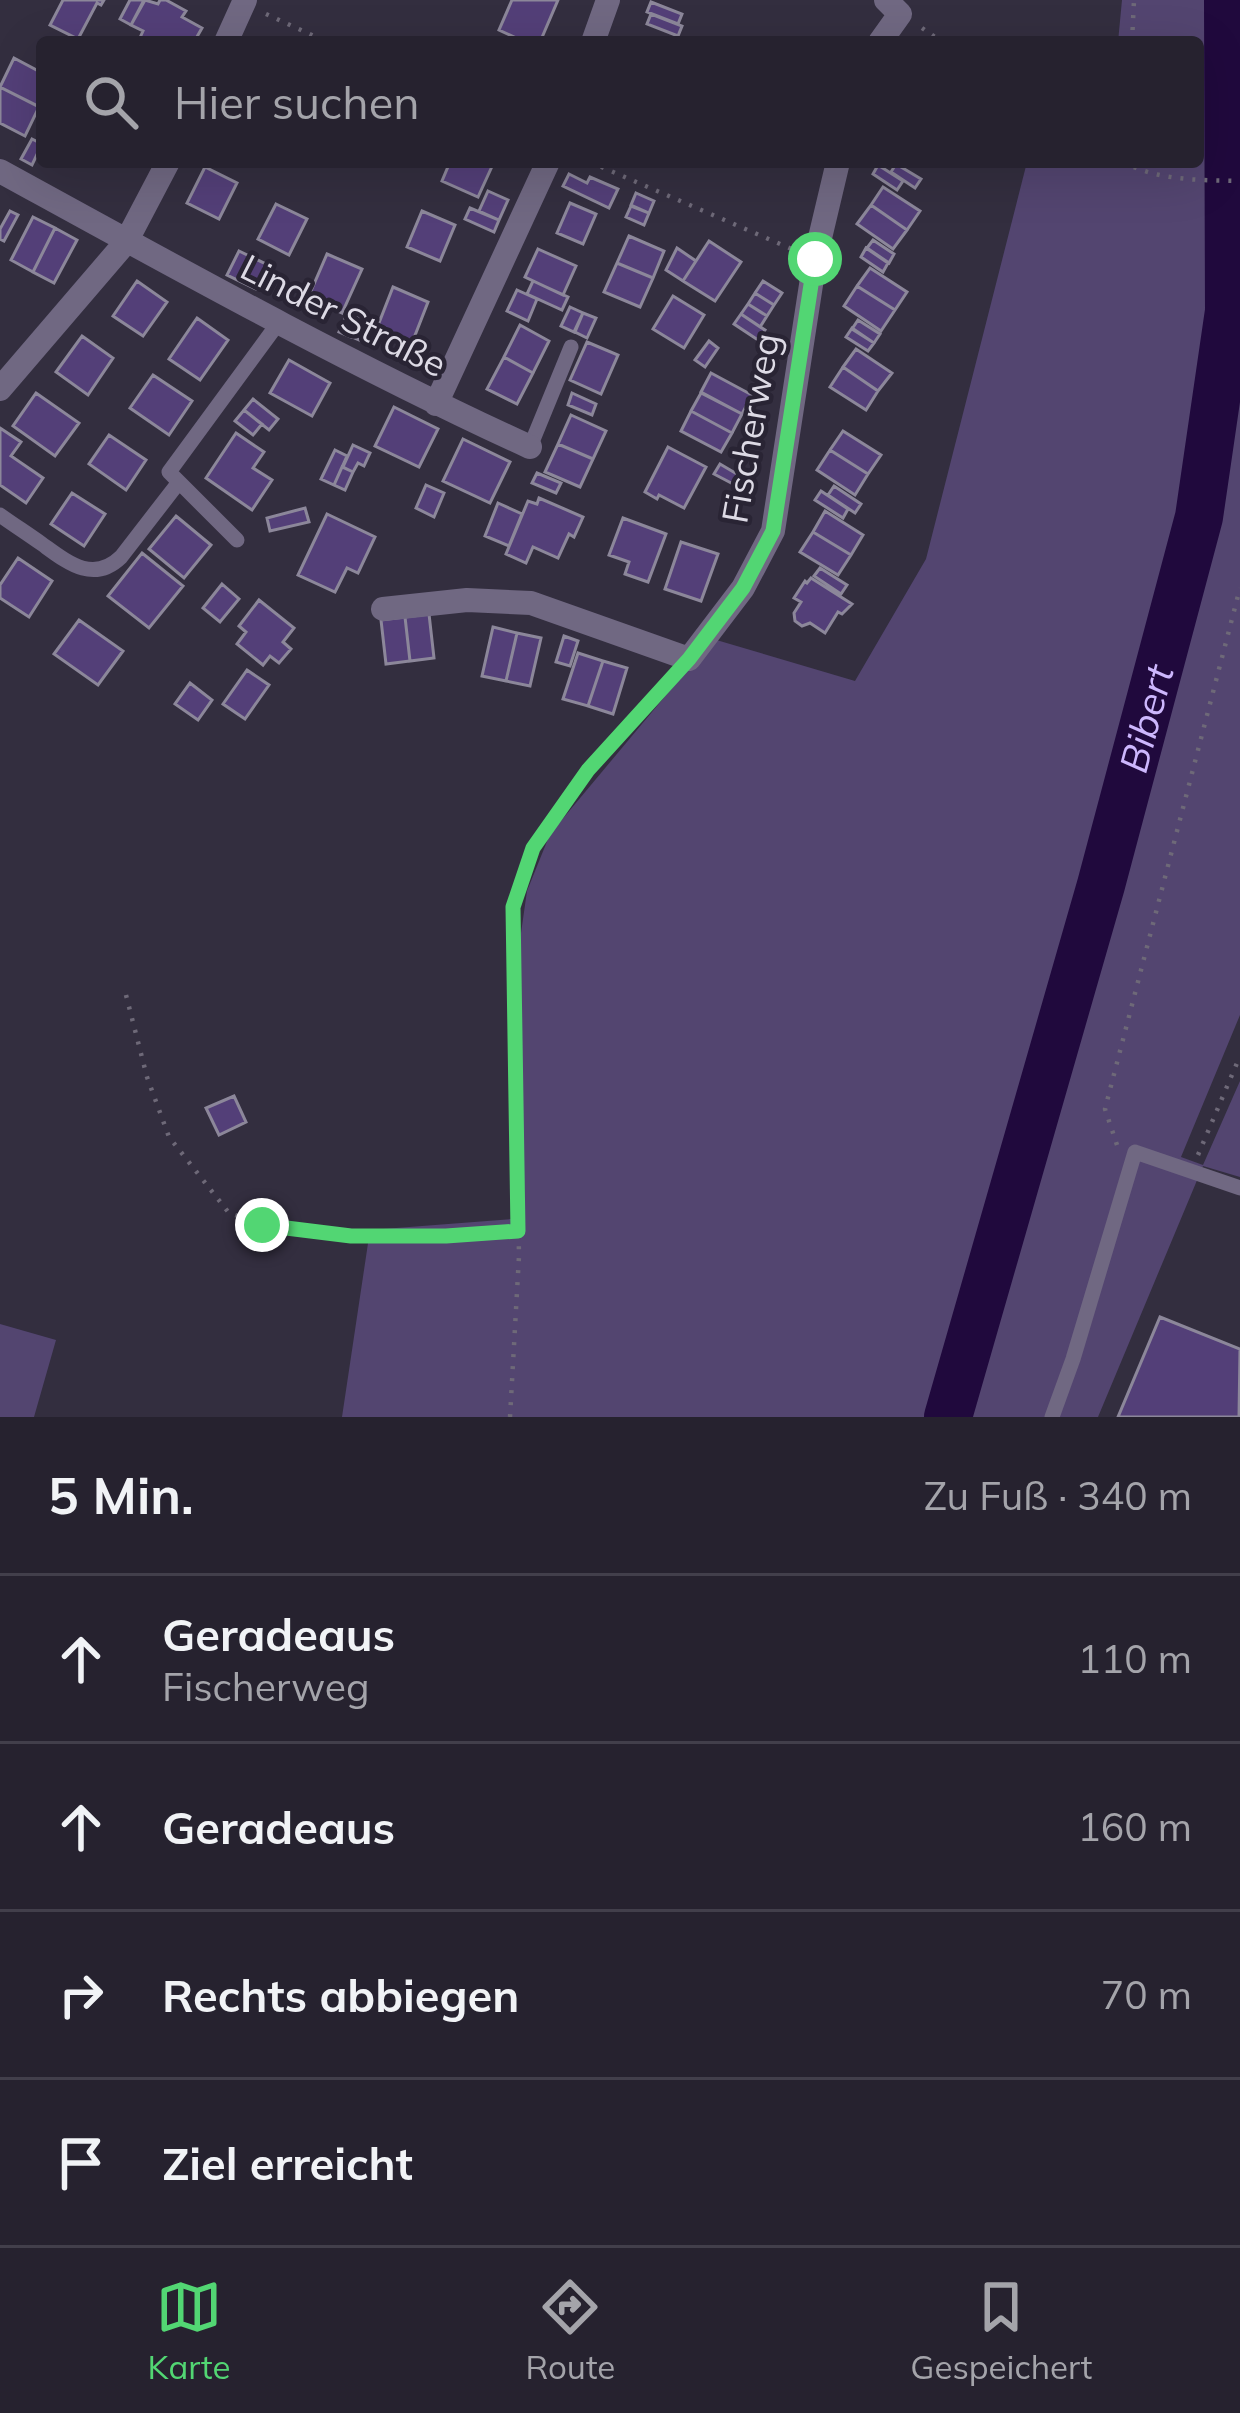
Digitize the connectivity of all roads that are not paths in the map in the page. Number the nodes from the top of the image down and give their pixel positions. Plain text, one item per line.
1 (608, 0) edge
2 (241, 1) edge
3 (893, 7) edge
4 (228, 36) edge
5 (594, 36) edge
6 (882, 36) edge
7 (165, 168) edge
8 (545, 168) edge
9 (837, 168) edge
10 (0, 171) edge
11 (126, 242) junction
12 (279, 322) junction
13 (571, 347) dead end
14 (3, 380) edge
15 (436, 404) junction
16 (530, 447) joint
17 (178, 482) junction
18 (0, 515) edge
19 (236, 540) dead end
20 (383, 609) dead end
21 (1240, 1188) edge
22 (1052, 1417) edge

1 - 5 street
2 - 4 street
3 - 6 street
7 - 11 street
8 - 15 street
9 - 20 street, Fischerweg
10 - 11 street, Linder Straße
11 - 12 street, Linder Straße
11 - 14 street
12 - 15 street, Linder Straße
12 - 17 lane
13 - 16 lane
15 - 16 street, Linder Straße
17 - 18 lane
17 - 19 lane
21 - 22 lane

